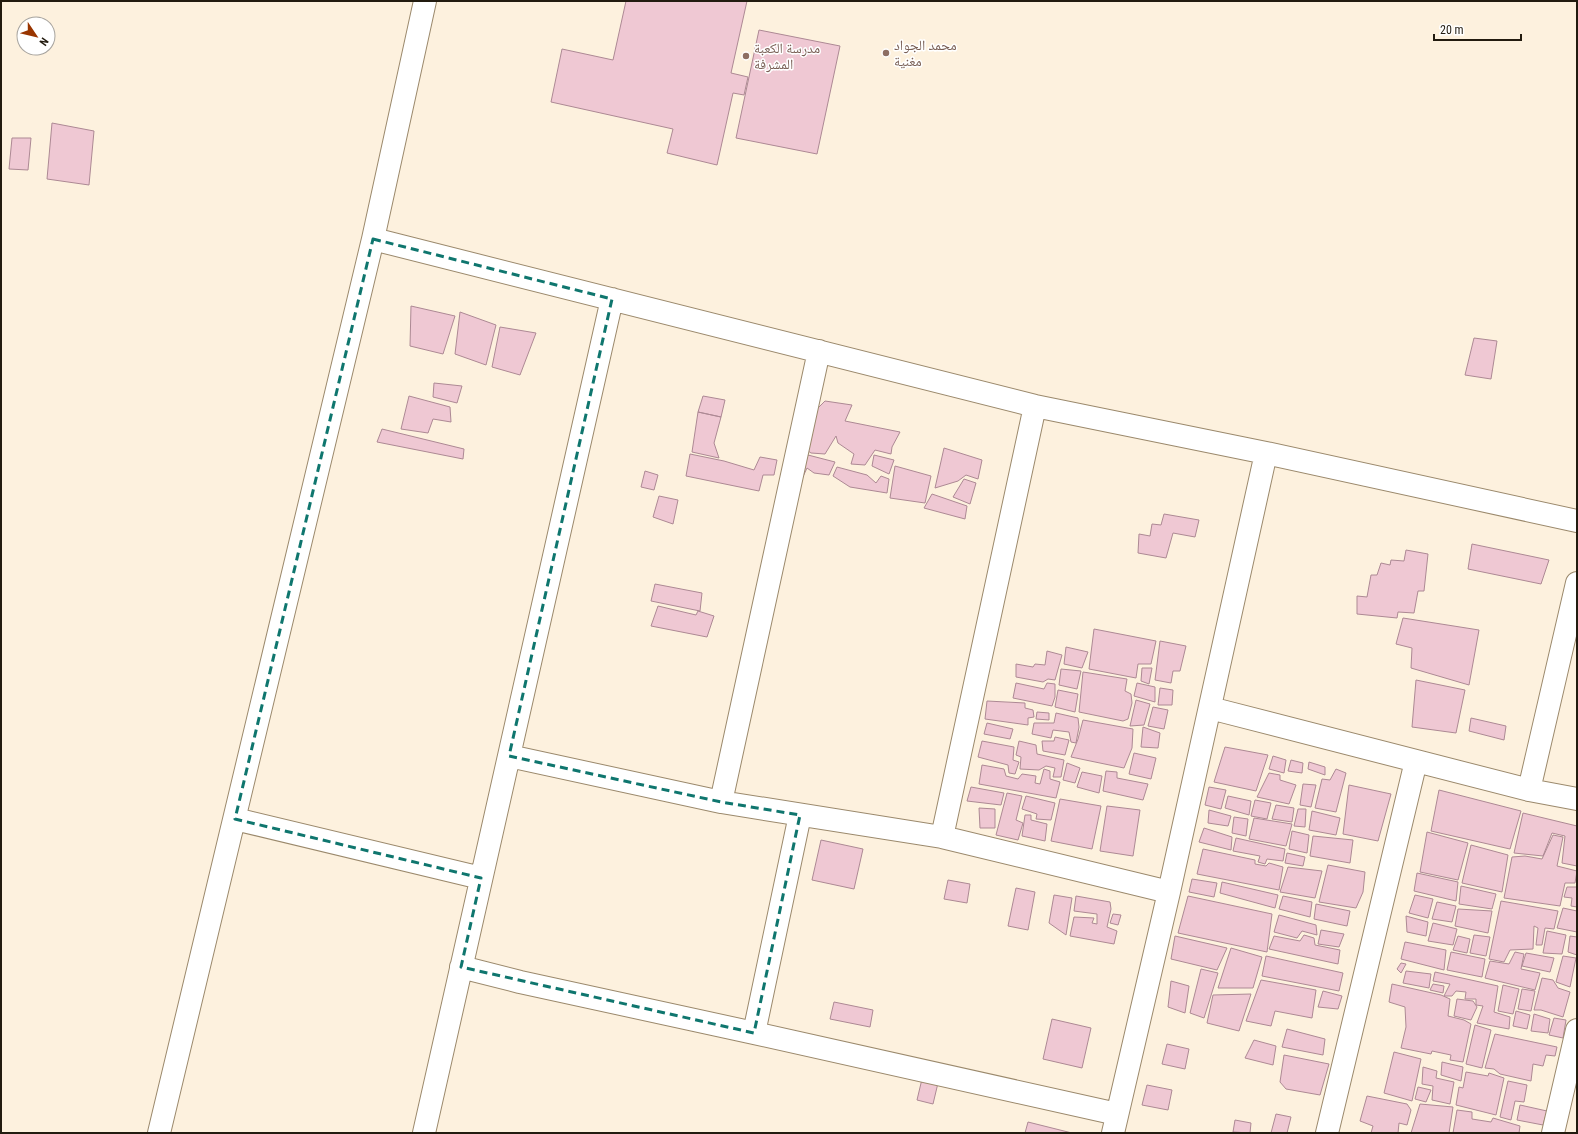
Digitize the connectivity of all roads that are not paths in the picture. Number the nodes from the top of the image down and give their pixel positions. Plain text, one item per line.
1 (425, 1) edge
2 (373, 239) junction
3 (612, 299) junction
4 (819, 351) junction
5 (1035, 406) junction
6 (1266, 453) junction
7 (1577, 521) edge
8 (1577, 583) edge
9 (1210, 708) junction
10 (509, 756) junction
11 (1416, 761) junction
12 (1529, 790) junction
13 (1577, 799) edge
14 (720, 802) junction
15 (800, 814) junction
16 (235, 819) junction
17 (942, 837) junction
18 (481, 878) junction
19 (1169, 892) junction
20 (461, 967) junction
21 (1577, 1030) edge
22 (754, 1033) junction
23 (1115, 1124) edge
24 (159, 1133) edge
25 (424, 1133) edge
26 (1327, 1133) edge
27 (1553, 1133) edge

1 - 2 street
2 - 3 street
2 - 16 street
3 - 4 street
3 - 10 street
4 - 5 street
4 - 14 street
5 - 6 street
5 - 17 street
6 - 7 street
6 - 9 street
8 - 12 street
9 - 11 street
9 - 19 street
10 - 14 street
10 - 18 street
11 - 12 street
11 - 26 street
12 - 13 street
14 - 15 street
15 - 17 street
15 - 22 street
16 - 18 street
16 - 24 street
17 - 19 street
18 - 20 street
19 - 23 street
20 - 22 street
20 - 25 street
21 - 27 street
22 - 23 street

